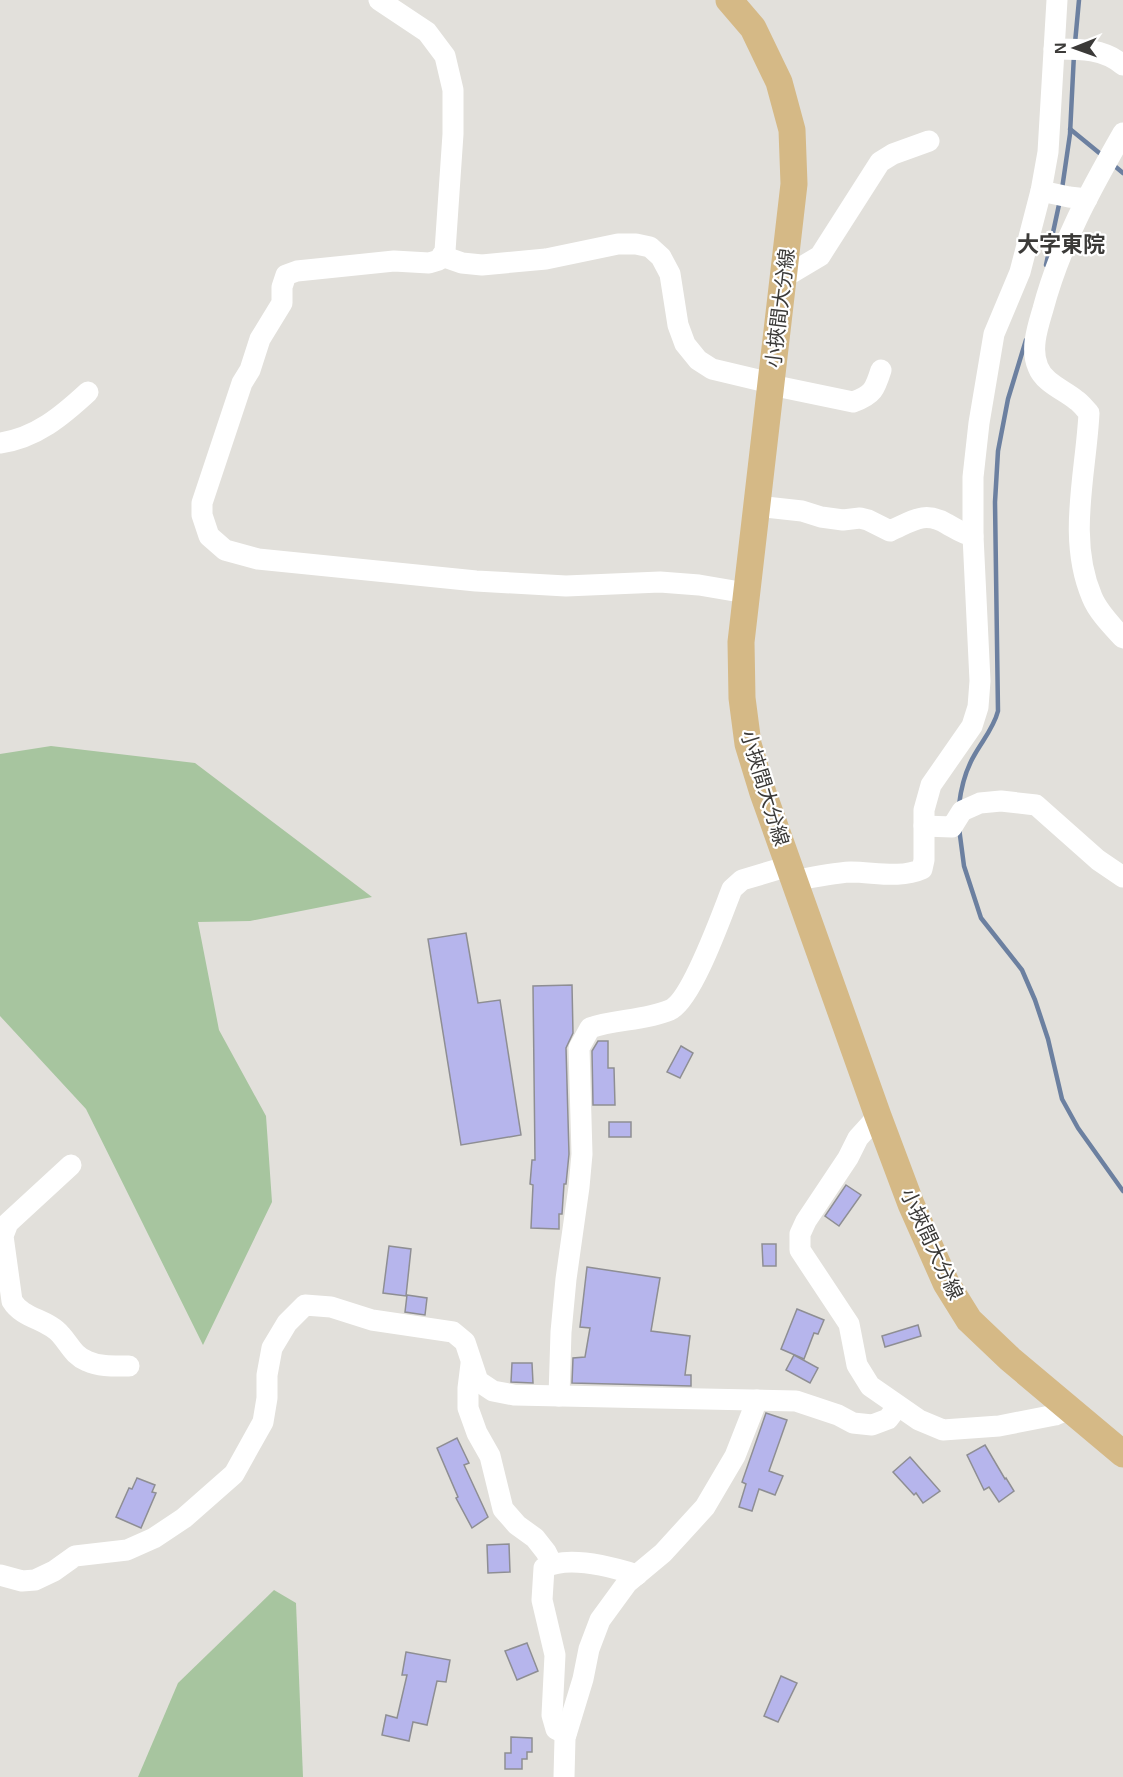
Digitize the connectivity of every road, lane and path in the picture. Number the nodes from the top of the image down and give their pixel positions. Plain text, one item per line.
1 (379, 0) edge
2 (729, 0) edge
3 (1057, 0) edge
4 (1053, 50) junction
5 (1123, 65) edge
6 (1123, 133) edge
7 (929, 141) dead end
8 (1043, 192) junction
9 (1078, 198) junction
10 (442, 256) junction
11 (783, 278) junction
12 (881, 370) dead end
13 (771, 384) junction
14 (88, 392) dead end
15 (0, 443) edge
16 (756, 506) junction
17 (973, 536) junction
18 (746, 593) junction
19 (1123, 638) edge
20 (924, 826) junction
21 (792, 873) junction
22 (1123, 877) edge
23 (878, 1116) junction
24 (71, 1165) dead end
25 (6, 1213) edge
26 (471, 1364) junction
27 (129, 1366) dead end
28 (559, 1396) junction
29 (758, 1400) junction
30 (898, 1406) junction
31 (1069, 1408) junction
32 (1123, 1455) edge
33 (552, 1564) junction
34 (0, 1575) edge
35 (637, 1575) junction
36 (566, 1734) junction
37 (564, 1777) edge

1 - 10 street
2 - 11 main road, 小挾間大分線
3 - 4 street
4 - 5 street
4 - 8 street
6 - 9 street
7 - 11 street
8 - 9 street
8 - 17 street
9 - 19 street
10 - 13 street
10 - 18 street
11 - 13 main road, 小挾間大分線
12 - 13 street
13 - 16 main road, 小挾間大分線
14 - 15 street
16 - 17 street
16 - 18 main road, 小挾間大分線
17 - 20 street
18 - 21 main road, 小挾間大分線
20 - 21 street
20 - 22 street
21 - 23 main road, 小挾間大分線
21 - 28 street
23 - 30 street
23 - 31 main road, 小挾間大分線
24 - 25 street
25 - 27 street
26 - 28 street
26 - 33 street
26 - 34 street
28 - 29 street
29 - 30 street
29 - 35 street
30 - 31 street
31 - 32 main road, 小挾間大分線
33 - 35 street
33 - 36 street
35 - 36 street
36 - 37 street

